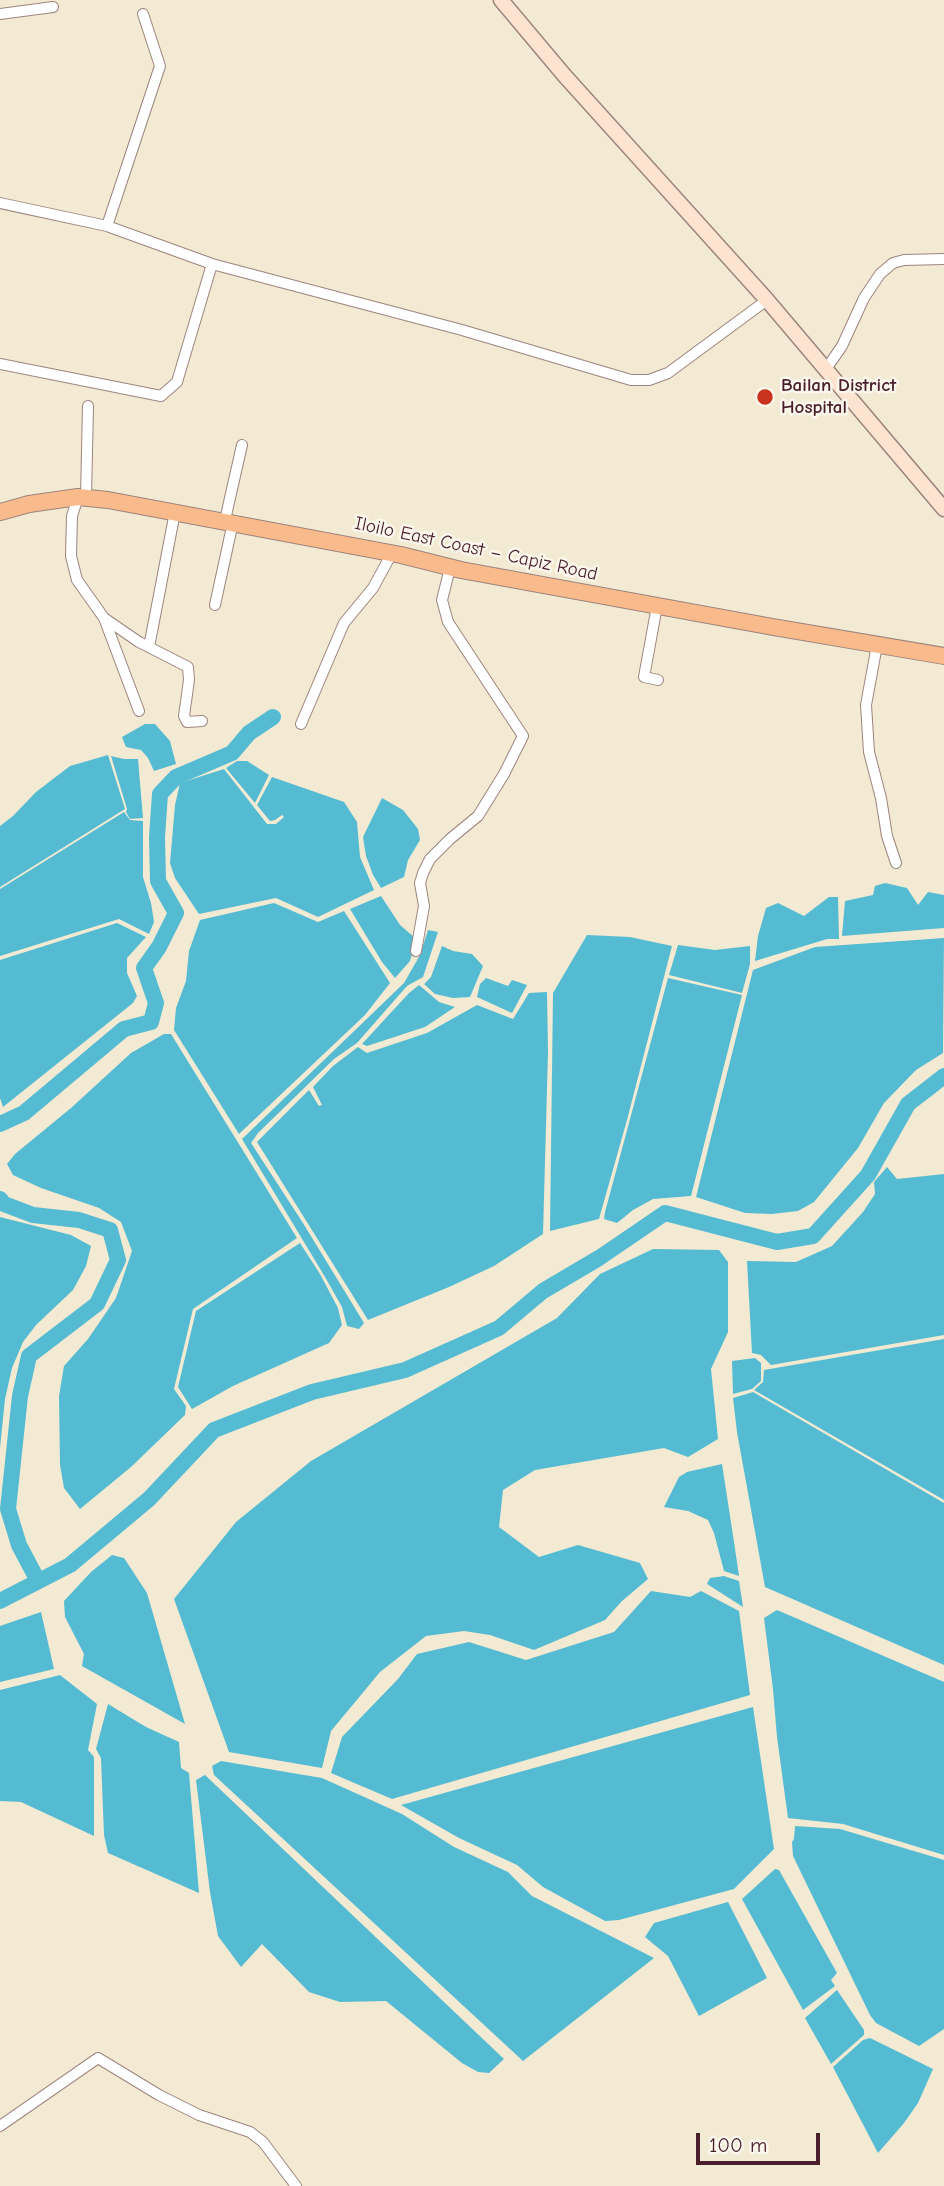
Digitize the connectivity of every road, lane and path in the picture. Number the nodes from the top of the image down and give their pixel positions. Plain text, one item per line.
1 (501, 0) edge
2 (53, 7) dead end
3 (0, 14) edge
4 (144, 14) dead end
5 (0, 203) edge
6 (107, 226) junction
7 (944, 259) edge
8 (212, 264) junction
9 (767, 300) junction
10 (0, 364) edge
11 (826, 369) junction
12 (88, 406) dead end
13 (242, 445) dead end
14 (82, 497) junction
15 (944, 509) edge
16 (0, 512) edge
17 (175, 512) junction
18 (229, 521) junction
19 (392, 553) junction
20 (450, 568) junction
21 (215, 605) dead end
22 (657, 606) junction
23 (104, 618) junction
24 (877, 645) junction
25 (149, 647) junction
26 (944, 656) edge
27 (659, 680) dead end
28 (139, 711) dead end
29 (201, 721) dead end
30 (301, 724) dead end
31 (896, 863) dead end
32 (416, 951) dead end
33 (0, 2126) edge
34 (296, 2186) edge

1 - 9 main road
2 - 3 street
4 - 6 street
5 - 6 street
6 - 8 street
7 - 11 street
8 - 9 street
8 - 10 street
9 - 11 main road
11 - 15 main road
12 - 14 street
13 - 18 street
14 - 16 main road, Iloilo East Coast – Capiz Road
14 - 17 main road, Iloilo East Coast – Capiz Road
14 - 23 street
17 - 18 main road, Iloilo East Coast – Capiz Road
17 - 25 street
18 - 19 main road, Iloilo East Coast – Capiz Road
18 - 21 street
19 - 20 main road, Iloilo East Coast – Capiz Road
19 - 30 street
20 - 22 main road, Iloilo East Coast – Capiz Road
20 - 32 street
22 - 24 main road, Iloilo East Coast – Capiz Road
22 - 27 street
23 - 25 street
23 - 28 street
24 - 26 main road, Iloilo East Coast – Capiz Road
24 - 31 street
25 - 29 street
33 - 34 street

